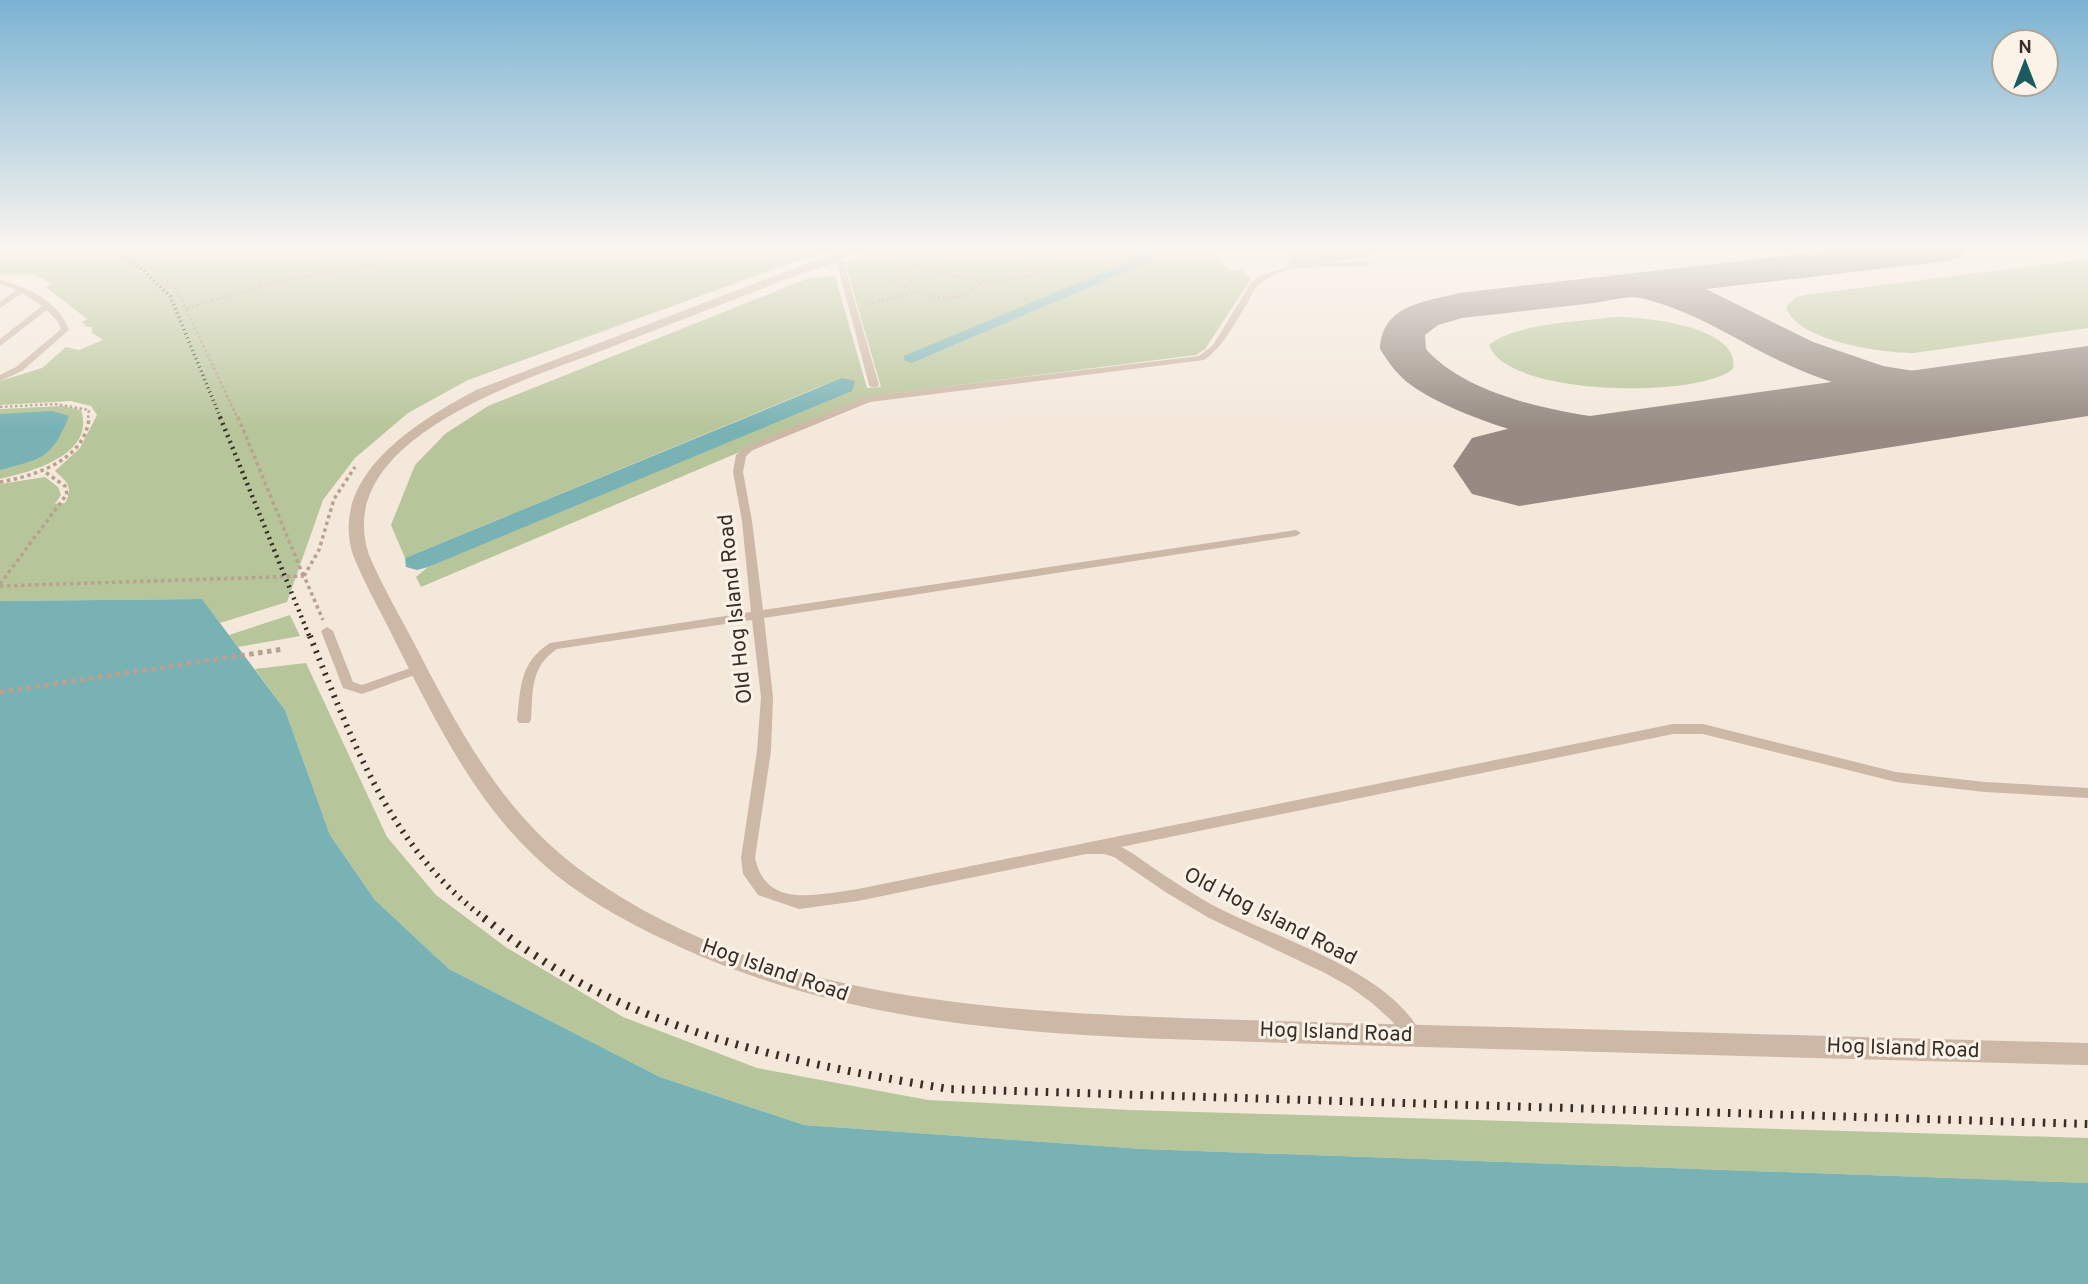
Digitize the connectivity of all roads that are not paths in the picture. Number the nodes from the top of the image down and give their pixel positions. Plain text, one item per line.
1 (42, 309) edge
2 (49, 309) edge
3 (701, 309) edge
4 (853, 309) edge
5 (1239, 309) edge
6 (0, 343) edge
7 (0, 378) edge
8 (874, 385) dead end
9 (1296, 533) dead end
10 (759, 615) junction
11 (327, 631) road end
12 (419, 669) junction
13 (524, 720) dead end
14 (2088, 793) edge
15 (1086, 848) junction
16 (1413, 1036) junction
17 (2088, 1054) edge

1 - 6 lane
2 - 7 lane
3 - 12 street, Hog Island Road
4 - 8 lane
5 - 10 lane, Old Hog Island Road
9 - 10 lane
10 - 13 lane
10 - 15 lane, Old Hog Island Road
11 - 12 lane
12 - 16 street, Hog Island Road
14 - 15 lane
15 - 16 lane, Old Hog Island Road
16 - 17 street, Hog Island Road

